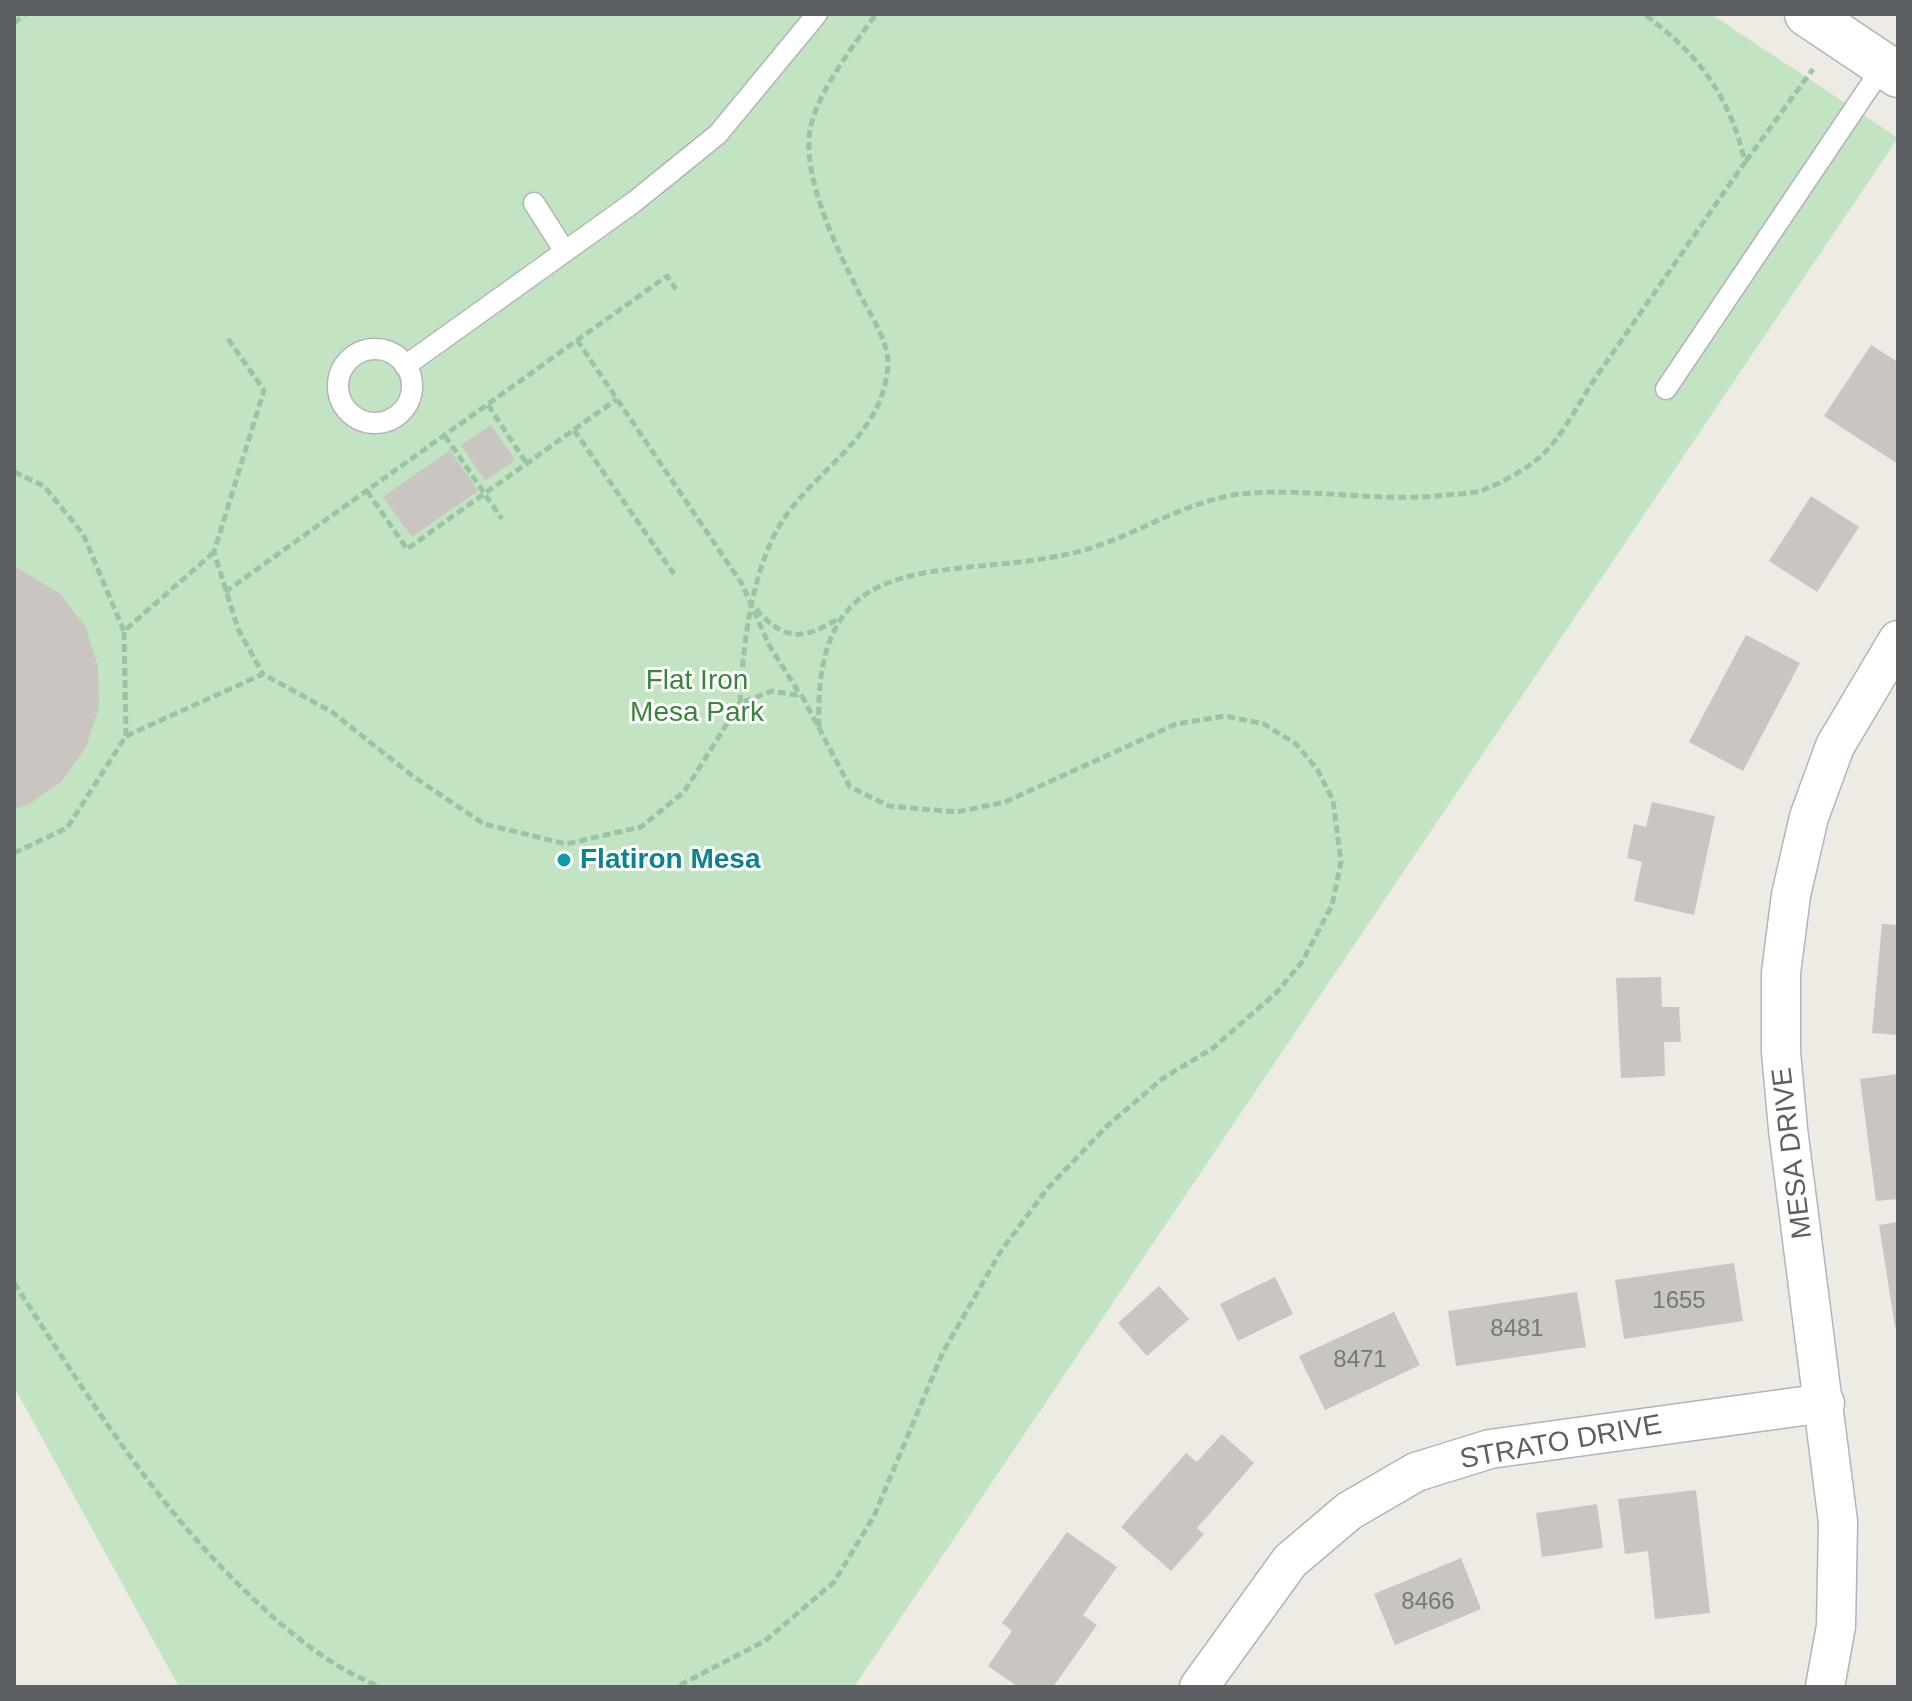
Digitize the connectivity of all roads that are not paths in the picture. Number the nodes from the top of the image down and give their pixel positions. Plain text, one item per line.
1 (817, 14) edge
2 (1807, 14) edge
3 (1891, 70) edge
4 (534, 203) dead end
5 (564, 250) junction
6 (405, 366) dead end
7 (1666, 389) dead end
8 (1898, 640) edge
9 (1825, 1403) junction
10 (1199, 1687) edge
11 (1825, 1687) edge

1 - 5 lane
2 - 3 street
3 - 7 lane
4 - 5 lane
5 - 6 lane
8 - 9 street, MESA DRIVE
9 - 10 street, STRATO DRIVE
9 - 11 street, MESA DRIVE

